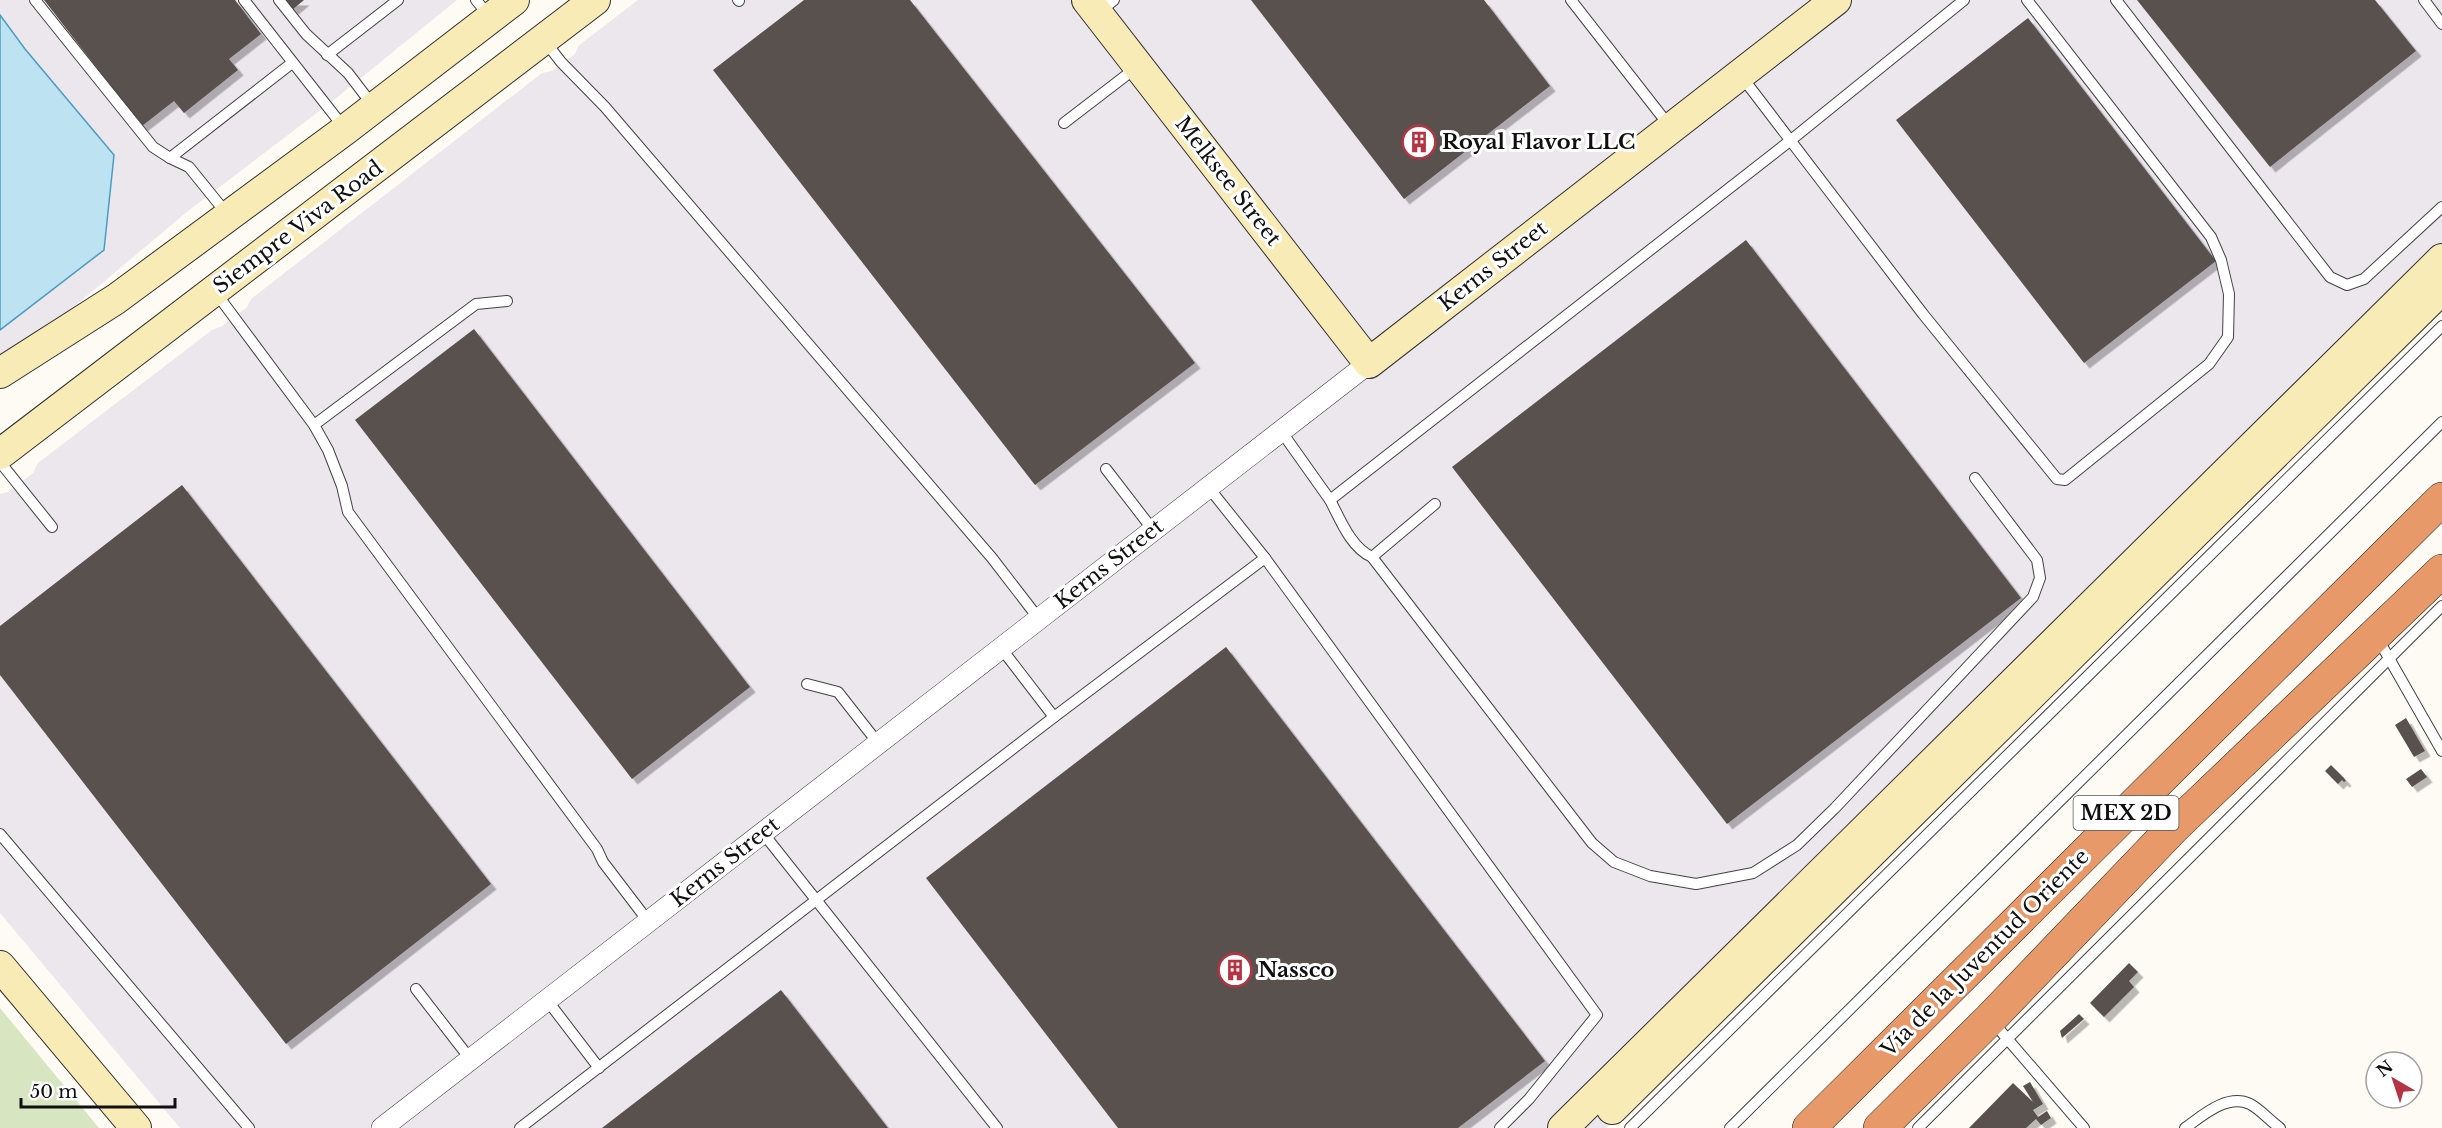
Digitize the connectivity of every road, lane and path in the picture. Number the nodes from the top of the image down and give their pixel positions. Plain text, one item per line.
1 (35, 0) edge
2 (244, 0) edge
3 (279, 0) edge
4 (398, 0) edge
5 (514, 0) edge
6 (595, 0) edge
7 (1571, 0) edge
8 (1836, 0) edge
9 (1964, 0) edge
10 (2027, 0) edge
11 (2116, 0) edge
12 (2424, 0) edge
13 (1099, 4) edge
14 (484, 9) edge
15 (2442, 24) edge
16 (544, 39) junction
17 (327, 55) junction
18 (292, 63) junction
19 (1138, 66) junction
20 (1740, 75) junction
21 (374, 107) junction
22 (1064, 123) dead end
23 (1671, 128) junction
24 (345, 130) junction
25 (1791, 140) junction
26 (170, 158) junction
27 (2442, 207) edge
28 (229, 217) junction
29 (2442, 259) edge
30 (2442, 290) edge
31 (214, 291) junction
32 (507, 301) dead end
33 (2442, 326) edge
34 (1369, 363) junction
35 (0, 373) edge
36 (2442, 422) edge
37 (314, 425) junction
38 (1281, 431) junction
39 (0, 454) edge
40 (0, 462) edge
41 (1106, 469) dead end
42 (1975, 478) dead end
43 (1209, 488) junction
44 (2442, 499) edge
45 (1330, 500) junction
46 (1435, 504) dead end
47 (52, 526) dead end
48 (1153, 530) junction
49 (1372, 557) junction
50 (1265, 558) junction
51 (2442, 571) edge
52 (2442, 606) edge
53 (1039, 619) junction
54 (1001, 648) junction
55 (2382, 648) junction
56 (2281, 658) junction
57 (807, 684) dead end
58 (2317, 692) junction
59 (1054, 717) junction
60 (878, 743) junction
61 (2442, 751) edge
62 (2142, 797) junction
63 (2174, 827) junction
64 (763, 833) junction
65 (0, 834) edge
66 (816, 900) junction
67 (648, 921) junction
68 (0, 966) edge
69 (416, 989) dead end
70 (547, 1000) junction
71 (1999, 1029) junction
72 (471, 1060) junction
73 (598, 1068) junction
74 (136, 1128) edge
75 (249, 1128) edge
76 (382, 1128) edge
77 (520, 1128) edge
78 (997, 1128) edge
79 (1500, 1128) edge
80 (1563, 1128) edge
81 (1593, 1128) edge
82 (1630, 1128) edge
83 (1730, 1128) edge
84 (1809, 1128) edge
85 (1880, 1128) edge
86 (1918, 1128) edge
87 (2084, 1128) edge
88 (2185, 1128) edge
89 (2280, 1128) edge

1 - 26 lane
2 - 18 lane
3 - 17 lane
4 - 17 lane
5 - 14 main road
6 - 16 main road, Siempre Viva Road
7 - 23 lane
8 - 20 main road, Kerns Street
9 - 25 lane
10 - 25 lane
11 - 27 lane
12 - 15 lane
13 - 19 main road, Melksee Street
14 - 21 main road
16 - 31 main road, Siempre Viva Road
16 - 53 lane
17 - 21 lane
18 - 24 lane
18 - 26 lane
19 - 22 lane
19 - 34 main road, Melksee Street
20 - 23 main road, Kerns Street
20 - 25 lane
21 - 24 main road
23 - 34 main road, Kerns Street
24 - 28 main road
25 - 45 lane
26 - 28 lane
28 - 35 main road
29 - 80 main road
30 - 81 main road
31 - 37 lane
31 - 39 main road, Siempre Viva Road
32 - 37 lane
33 - 82 lane
34 - 38 street, Kerns Street
36 - 83 lane
37 - 67 lane
38 - 43 street, Kerns Street
38 - 45 lane
40 - 47 lane
41 - 48 lane
42 - 49 lane
43 - 48 street, Kerns Street
43 - 50 lane
44 - 56 highway, Vía de la Juventud Oriente / MEX 2D
45 - 49 lane
46 - 49 lane
48 - 53 street, Kerns Street
50 - 59 lane
50 - 79 lane
51 - 55 highway, MEX 2D
52 - 55 lane
53 - 54 street, Kerns Street
54 - 59 lane
54 - 60 street, Kerns Street
55 - 58 highway, MEX 2D
55 - 61 lane
55 - 71 lane
56 - 58 highway
56 - 62 highway, Vía de la Juventud Oriente / MEX 2D
57 - 60 lane
58 - 63 highway, MEX 2D
59 - 66 lane
60 - 64 street, Kerns Street
62 - 63 highway
62 - 84 highway, Vía de la Juventud Oriente / MEX 2D
63 - 71 highway, MEX 2D
64 - 66 lane
64 - 67 street, Kerns Street
65 - 75 lane
66 - 73 lane
66 - 78 lane
67 - 70 street, Kerns Street
68 - 74 main road
69 - 72 lane
70 - 72 street, Kerns Street
70 - 73 lane
71 - 85 highway, MEX 2D
71 - 86 lane
71 - 87 lane
72 - 76 street, Kerns Street
73 - 77 lane
88 - 89 lane

